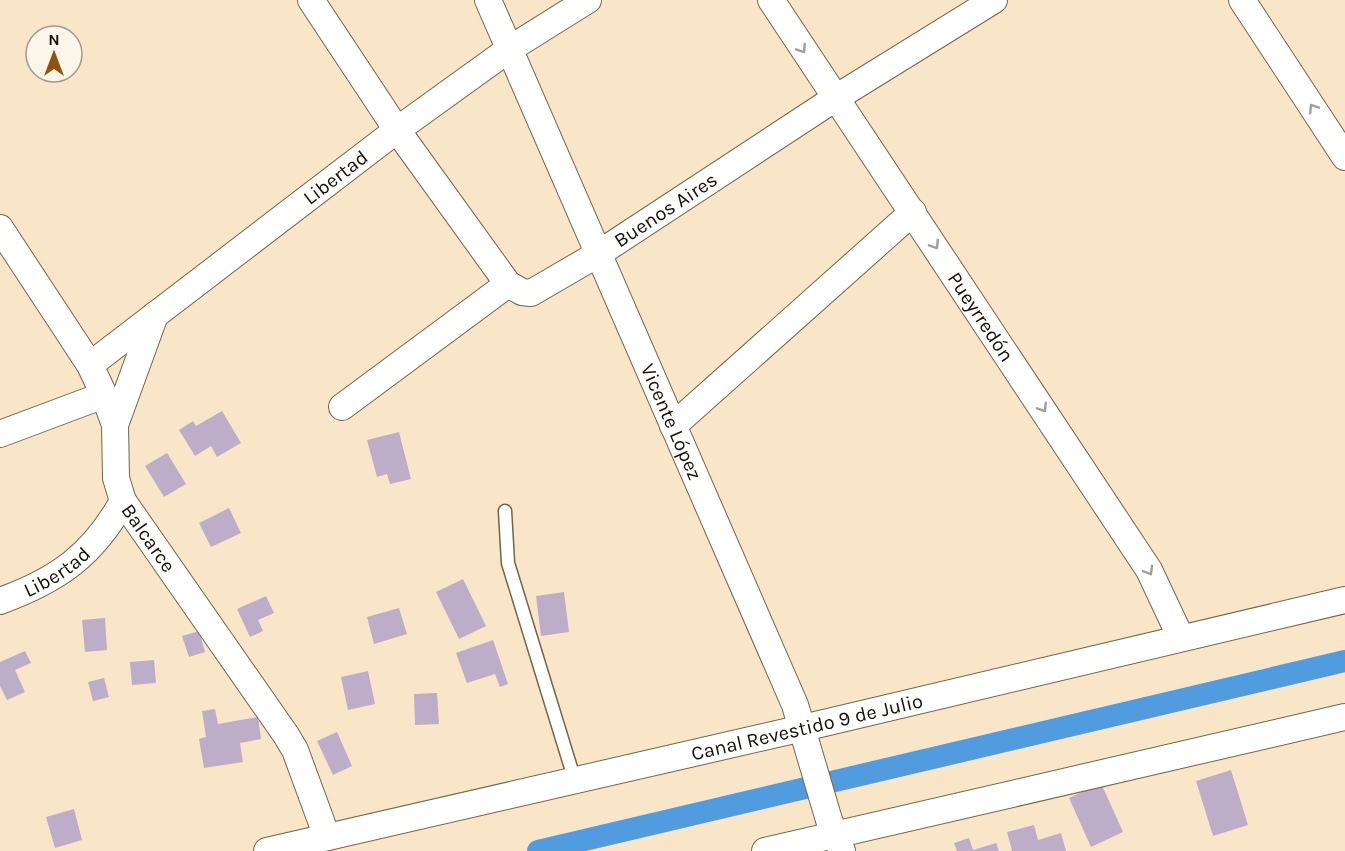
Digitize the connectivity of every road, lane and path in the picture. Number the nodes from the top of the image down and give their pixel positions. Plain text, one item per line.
1 (311, 0) edge
2 (488, 0) edge
3 (588, 0) edge
4 (771, 0) edge
5 (1242, 0) edge
6 (987, 2) edge
7 (508, 50) junction
8 (834, 99) junction
9 (397, 130) junction
10 (1345, 157) edge
11 (913, 212) junction
12 (0, 228) edge
13 (598, 254) junction
14 (508, 284) junction
15 (155, 315) junction
16 (90, 365) junction
17 (104, 395) junction
18 (342, 407) dead end
19 (115, 425) junction
20 (673, 426) junction
21 (0, 434) edge
22 (123, 501) junction
23 (505, 511) dead end
24 (1345, 600) edge
25 (0, 601) edge
26 (1182, 638) junction
27 (1345, 717) edge
28 (805, 733) junction
29 (575, 781) junction
30 (835, 835) edge
31 (327, 837) junction
32 (267, 851) edge
33 (765, 851) edge

1 - 9 street
2 - 7 street, Vicente López
3 - 7 street, Libertad
4 -> 8 street, Pueyrredón
10 -> 5 street
6 - 8 street, Buenos Aires
7 - 9 street, Libertad
7 - 13 street, Vicente López
8 - 11 street, Pueyrredón
8 - 13 street, Buenos Aires
9 - 14 street
9 - 15 street, Libertad
11 - 20 street
11 -> 26 street, Pueyrredón
12 - 16 street, Balcarce
13 - 14 street, Buenos Aires
13 - 20 street, Vicente López
14 - 18 street
15 - 16 street, Libertad
15 - 19 street
16 - 17 street, Balcarce
17 - 19 street, Balcarce
17 - 21 street
19 - 22 street, Balcarce
20 - 28 street, Vicente López
22 - 25 street, Libertad
22 - 31 street, Balcarce
23 - 29 lane
24 - 26 street, Canal Revestido 9 de Julio
26 - 28 street, Canal Revestido 9 de Julio
27 - 30 street
28 - 29 street, Canal Revestido 9 de Julio
28 - 30 street, Vicente López
29 - 31 street, Canal Revestido 9 de Julio
30 - 33 street
31 - 32 street, Canal Revestido 9 de Julio

